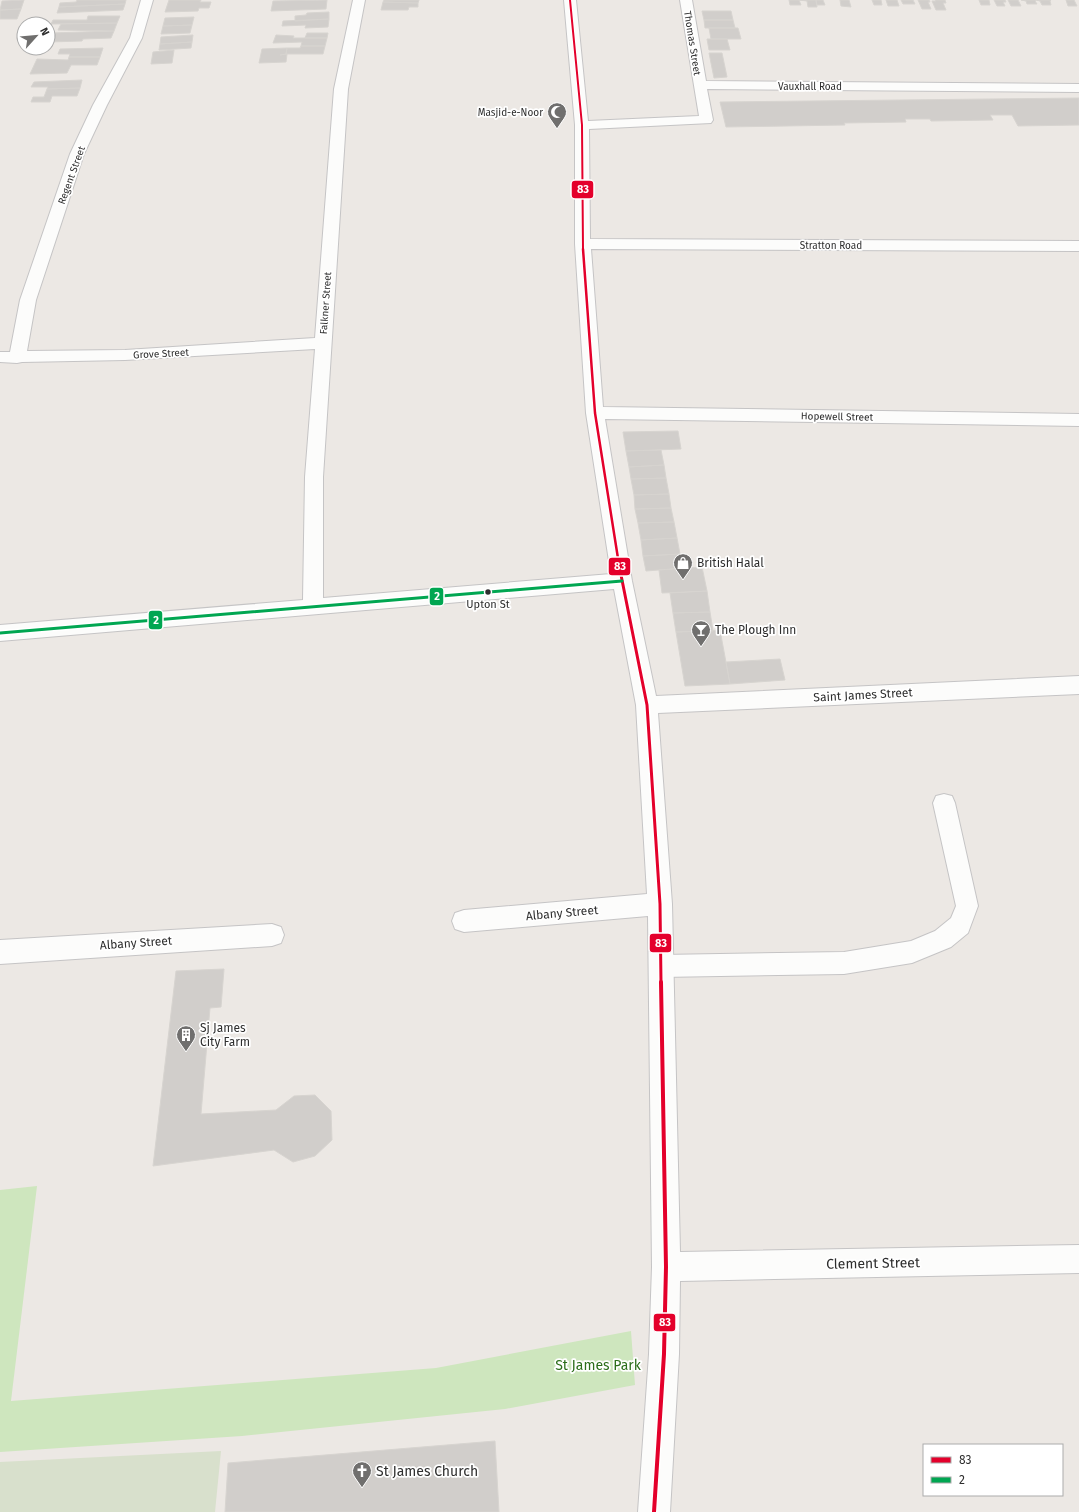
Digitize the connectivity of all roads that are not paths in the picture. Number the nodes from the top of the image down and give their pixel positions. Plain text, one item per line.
1 (147, 0) edge
2 (359, 0) edge
3 (570, 0) edge
4 (686, 0) edge
5 (700, 85) junction
6 (1079, 88) edge
7 (582, 125) junction
8 (583, 244) junction
9 (1079, 246) edge
10 (322, 343) junction
11 (0, 357) edge
12 (17, 358) junction
13 (595, 413) junction
14 (1079, 420) edge
15 (622, 581) junction
16 (313, 608) junction
17 (0, 634) edge
18 (1079, 685) edge
19 (647, 705) junction
20 (944, 803) dead end
21 (660, 904) junction
22 (464, 921) dead end
23 (272, 935) dead end
24 (0, 952) edge
25 (661, 966) junction
26 (1079, 1259) edge
27 (666, 1267) junction
28 (654, 1512) edge

1 - 12 street, Regent Street
2 - 10 street, Falkner Street
3 - 7 street
4 - 5 street, Thomas Street
5 - 6 street, Vauxhall Road
5 - 7 street
7 - 8 street
8 - 9 street, Stratton Road
8 - 13 street
10 - 12 street, Grove Street
10 - 16 street, Falkner Street
11 - 12 street, Grove Street
13 - 14 street, Hopewell Street
13 - 15 street
15 - 16 street
15 - 19 street
16 - 17 street
18 - 19 street, Saint James Street
19 - 21 street
20 - 25 lane
21 - 22 street, Albany Street
21 - 25 street
23 - 24 street, Albany Street
25 - 27 street
26 - 27 street, Clement Street
27 - 28 street

